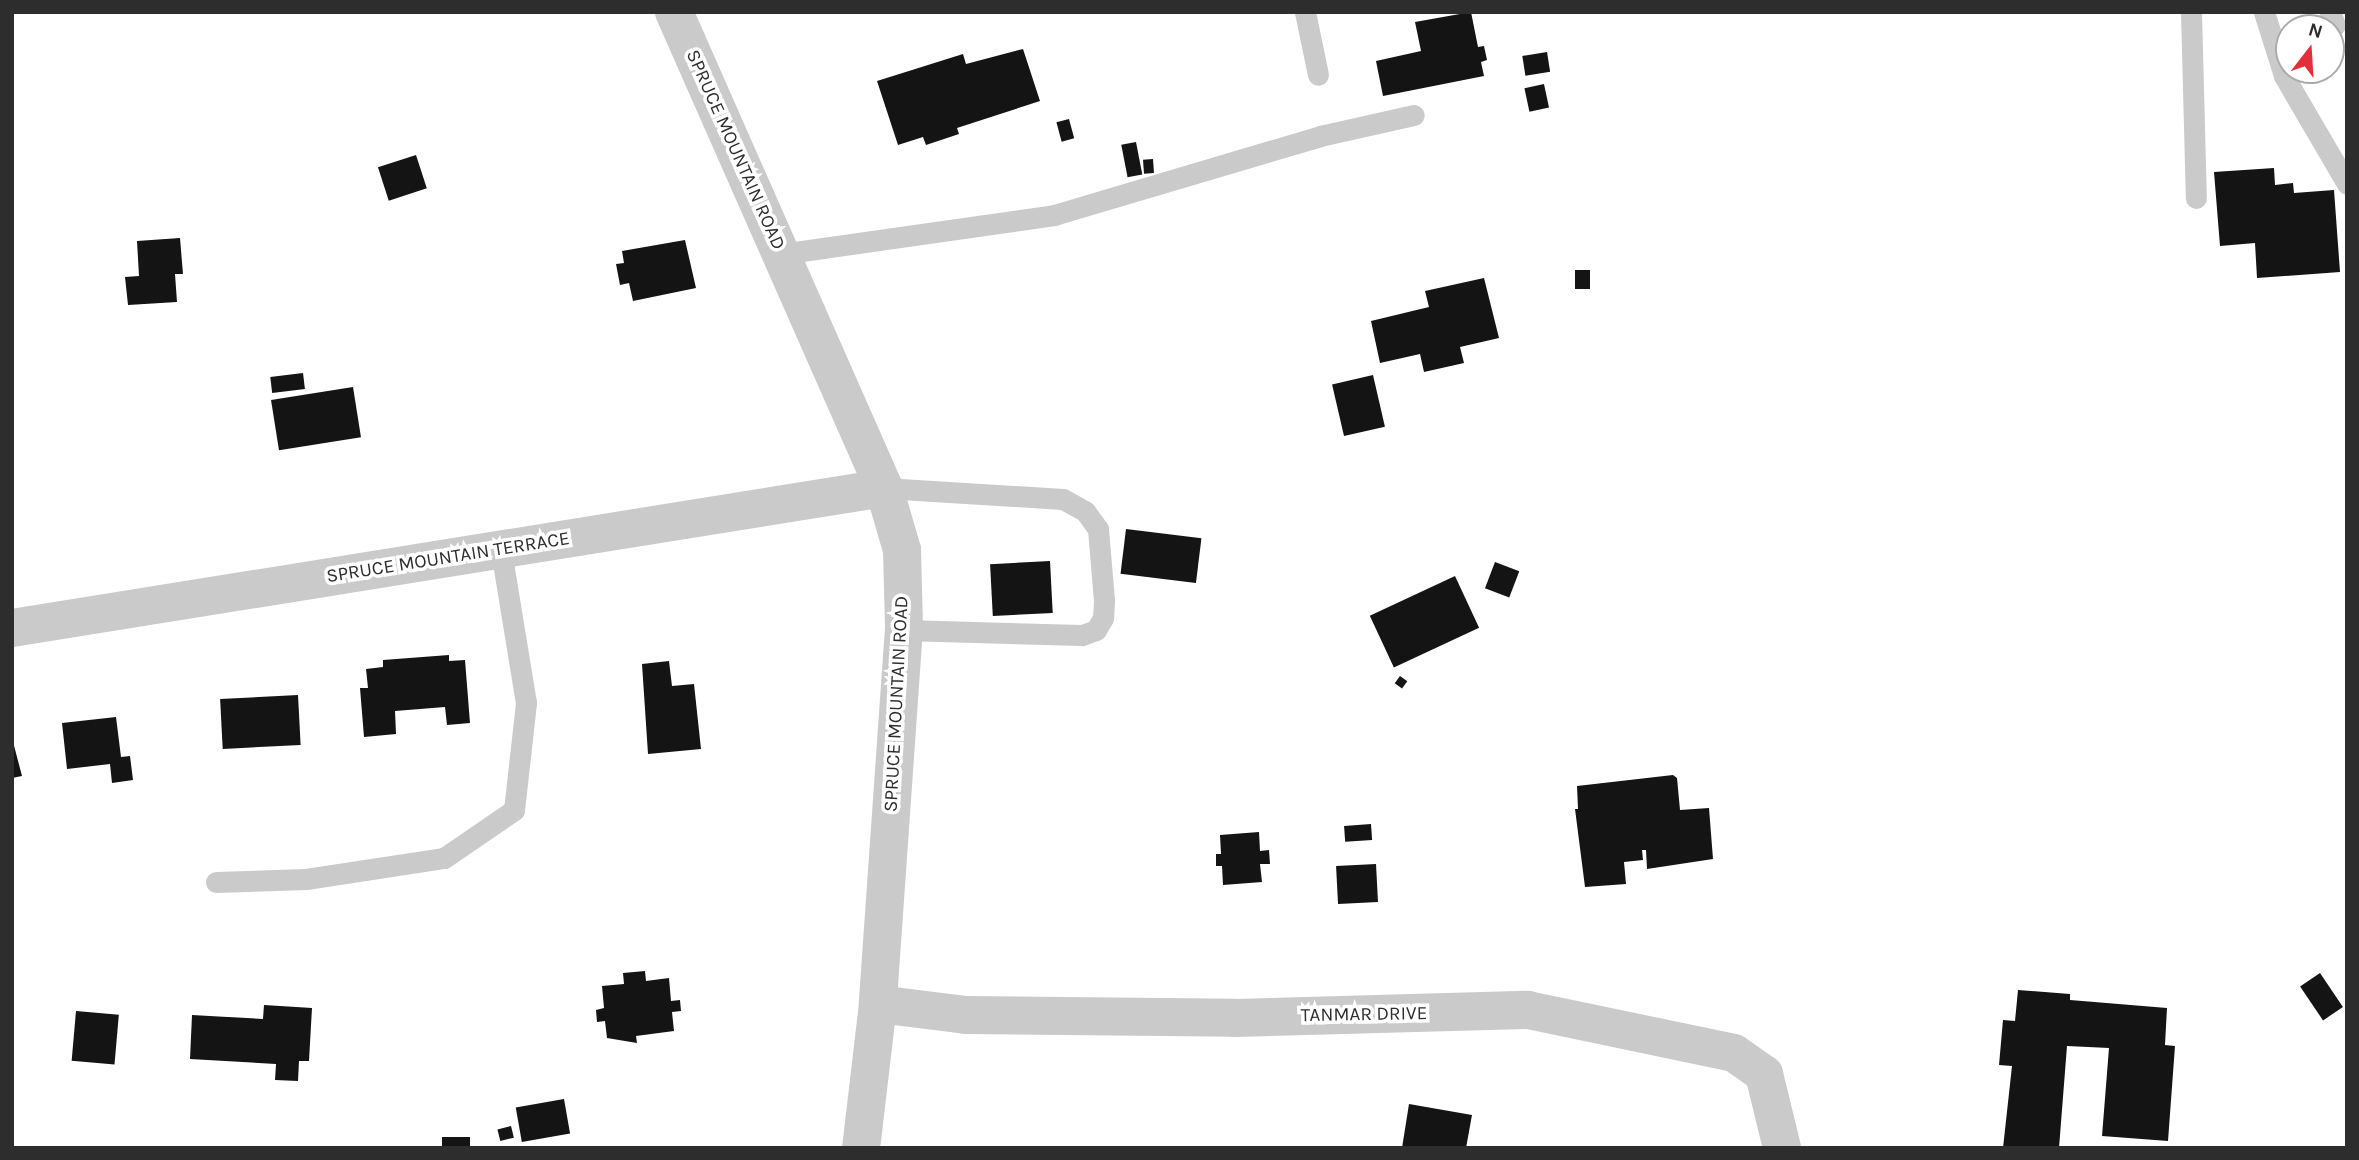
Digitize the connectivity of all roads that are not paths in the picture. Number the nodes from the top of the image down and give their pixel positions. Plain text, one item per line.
1 (674, 12) edge
2 (1305, 12) edge
3 (2191, 12) edge
4 (2264, 12) edge
5 (1318, 75) dead end
6 (1414, 115) dead end
7 (2347, 184) edge
8 (2196, 198) dead end
9 (781, 254) junction
10 (884, 488) junction
11 (501, 550) junction
12 (12, 628) edge
13 (904, 630) junction
14 (216, 882) dead end
15 (878, 1004) junction
16 (861, 1148) edge
17 (1782, 1148) edge

1 - 9 street, SPRUCE MOUNTAIN ROAD
2 - 5 lane
3 - 8 lane
4 - 7 lane
6 - 9 lane
9 - 10 street, SPRUCE MOUNTAIN ROAD
10 - 11 street, SPRUCE MOUNTAIN TERRACE
10 - 13 street, SPRUCE MOUNTAIN ROAD
10 - 13 lane
11 - 12 street, SPRUCE MOUNTAIN TERRACE
11 - 14 lane
13 - 15 street, SPRUCE MOUNTAIN ROAD
15 - 16 street, SPRUCE MOUNTAIN ROAD
15 - 17 street, TANMAR DRIVE

